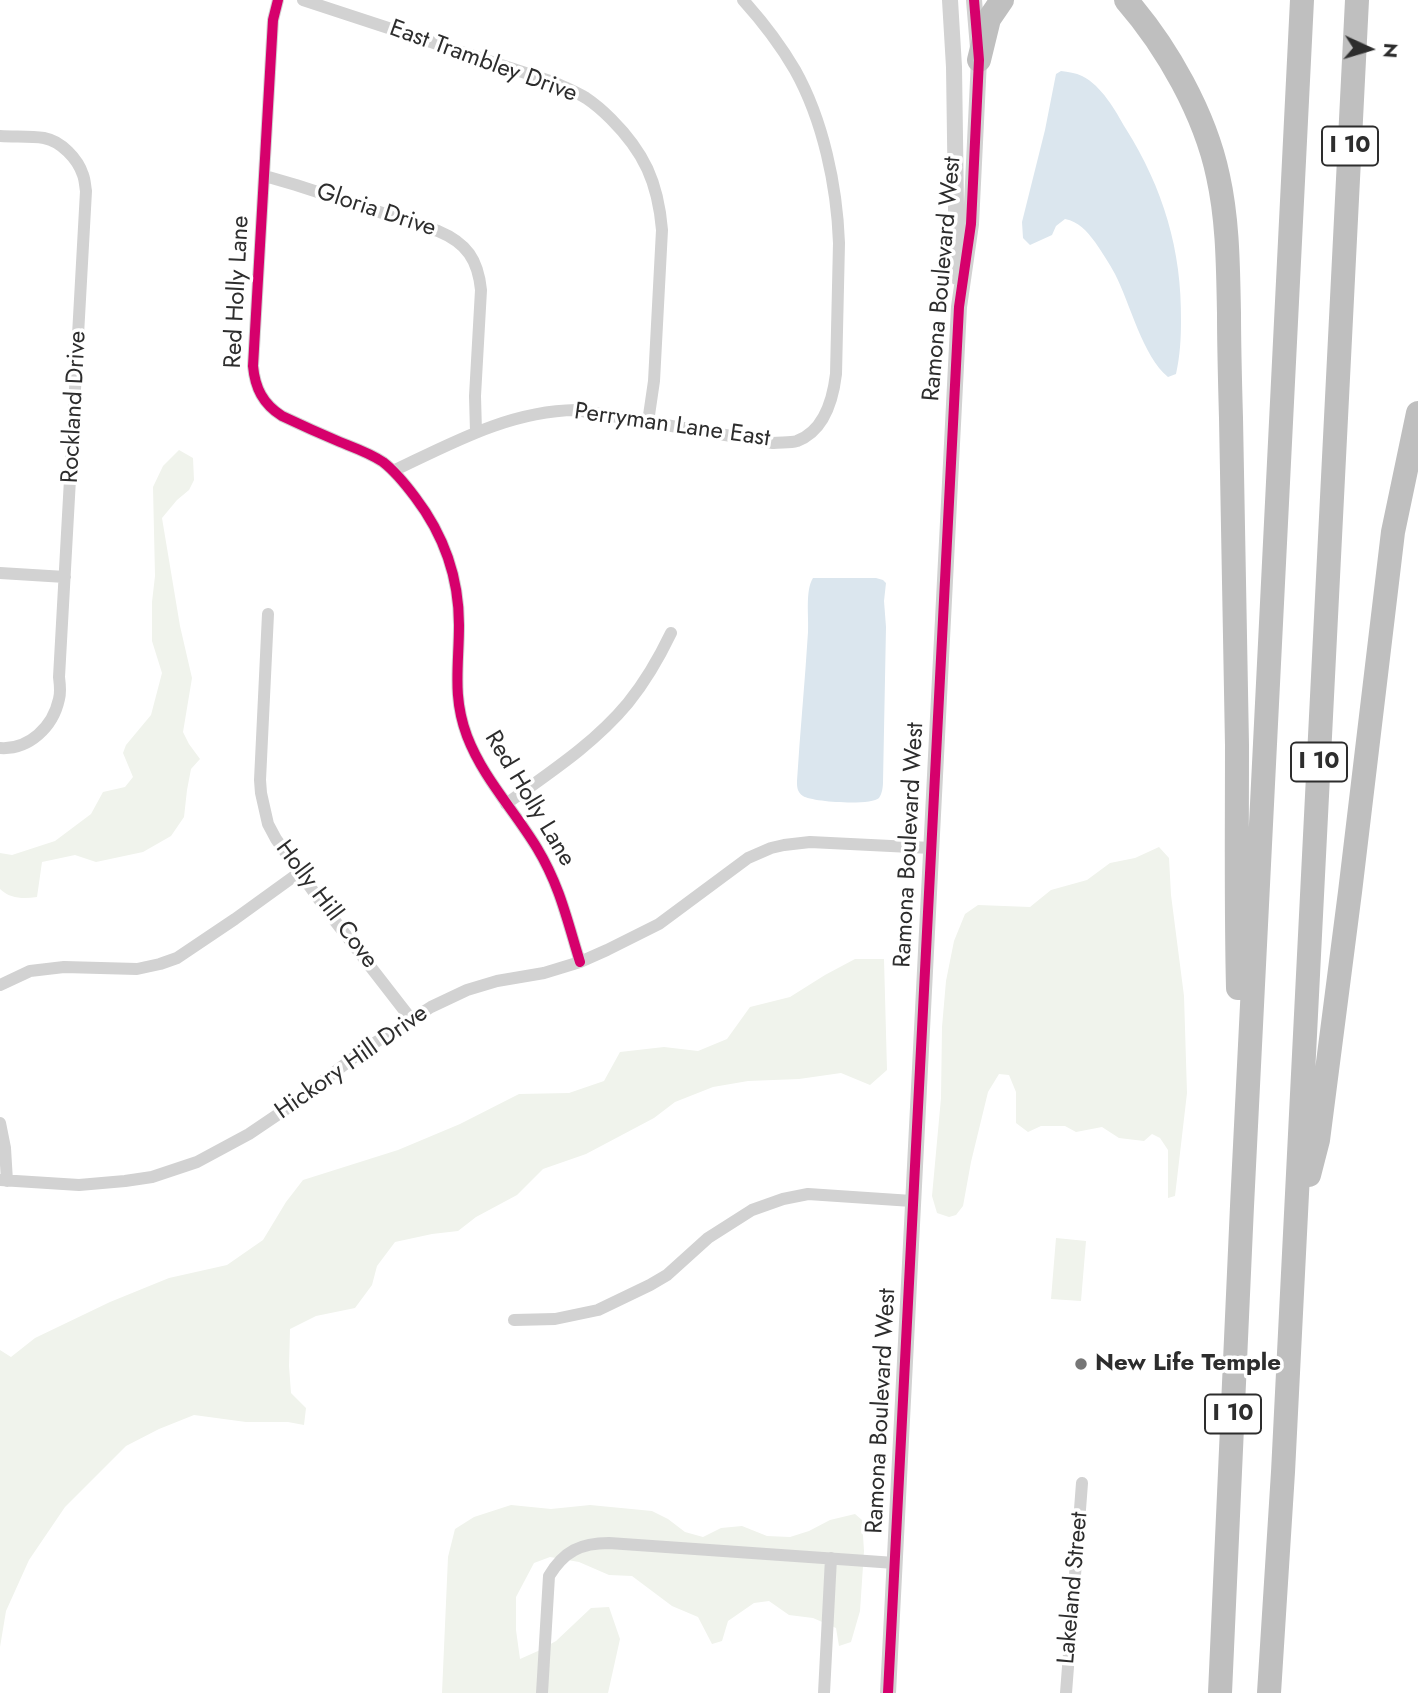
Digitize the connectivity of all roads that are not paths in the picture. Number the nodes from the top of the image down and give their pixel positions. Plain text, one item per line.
1 (278, 0) edge
2 (303, 0) edge
3 (743, 0) edge
4 (950, 0) edge
5 (974, 0) edge
6 (1002, 0) edge
7 (1126, 0) edge
8 (1302, 0) edge
9 (1357, 0) edge
10 (979, 60) junction
11 (0, 136) edge
12 (265, 176) junction
13 (959, 307) junction
14 (1418, 413) edge
15 (648, 422) junction
16 (476, 432) junction
17 (393, 471) junction
18 (0, 573) edge
19 (65, 577) junction
20 (268, 614) dead end
21 (671, 633) dead end
22 (0, 748) edge
23 (506, 804) junction
24 (931, 848) junction
25 (300, 872) junction
26 (580, 962) junction
27 (0, 985) edge
28 (411, 1019) junction
29 (0, 1123) edge
30 (4, 1181) edge
31 (912, 1202) junction
32 (1242, 1206) junction
33 (1295, 1230) junction
34 (514, 1320) dead end
35 (1082, 1483) dead end
36 (831, 1558) junction
37 (895, 1563) junction
38 (541, 1693) edge
39 (824, 1693) edge
40 (888, 1693) edge
41 (1066, 1693) edge
42 (1220, 1693) edge
43 (1269, 1693) edge

1 - 12 street, Red Holly Lane
2 - 15 street, East Trambley Drive
3 - 15 street, Perryman Lane East
4 - 13 street, Ramona Boulevard West
5 - 10 street, Ramona Boulevard West
6 - 10 highway
7 - 32 highway
8 - 32 highway, I 10
9 - 33 highway, I 10
10 - 13 street, Ramona Boulevard West
11 - 19 street, Rockland Drive
12 - 16 street, Gloria Drive
12 - 17 street, Red Holly Lane
13 - 24 street, Ramona Boulevard West
14 - 33 highway
15 - 16 street, Perryman Lane East
16 - 17 street, Perryman Lane East
17 - 23 street, Red Holly Lane
18 - 19 street
19 - 22 street, Rockland Drive
20 - 25 street, Holly Hill Cove
21 - 23 street
23 - 26 street, Red Holly Lane
24 - 26 street, Hickory Hill Drive
24 - 31 street, Ramona Boulevard West
25 - 27 street
25 - 28 street, Holly Hill Cove
26 - 28 street, Hickory Hill Drive
28 - 30 street, Hickory Hill Drive
29 - 30 street
31 - 34 street
31 - 37 street, Ramona Boulevard West
32 - 42 highway, I 10
33 - 43 highway, I 10
35 - 41 street, Lakeland Street
36 - 37 street
36 - 38 street
36 - 39 street
37 - 40 street, Ramona Boulevard West

